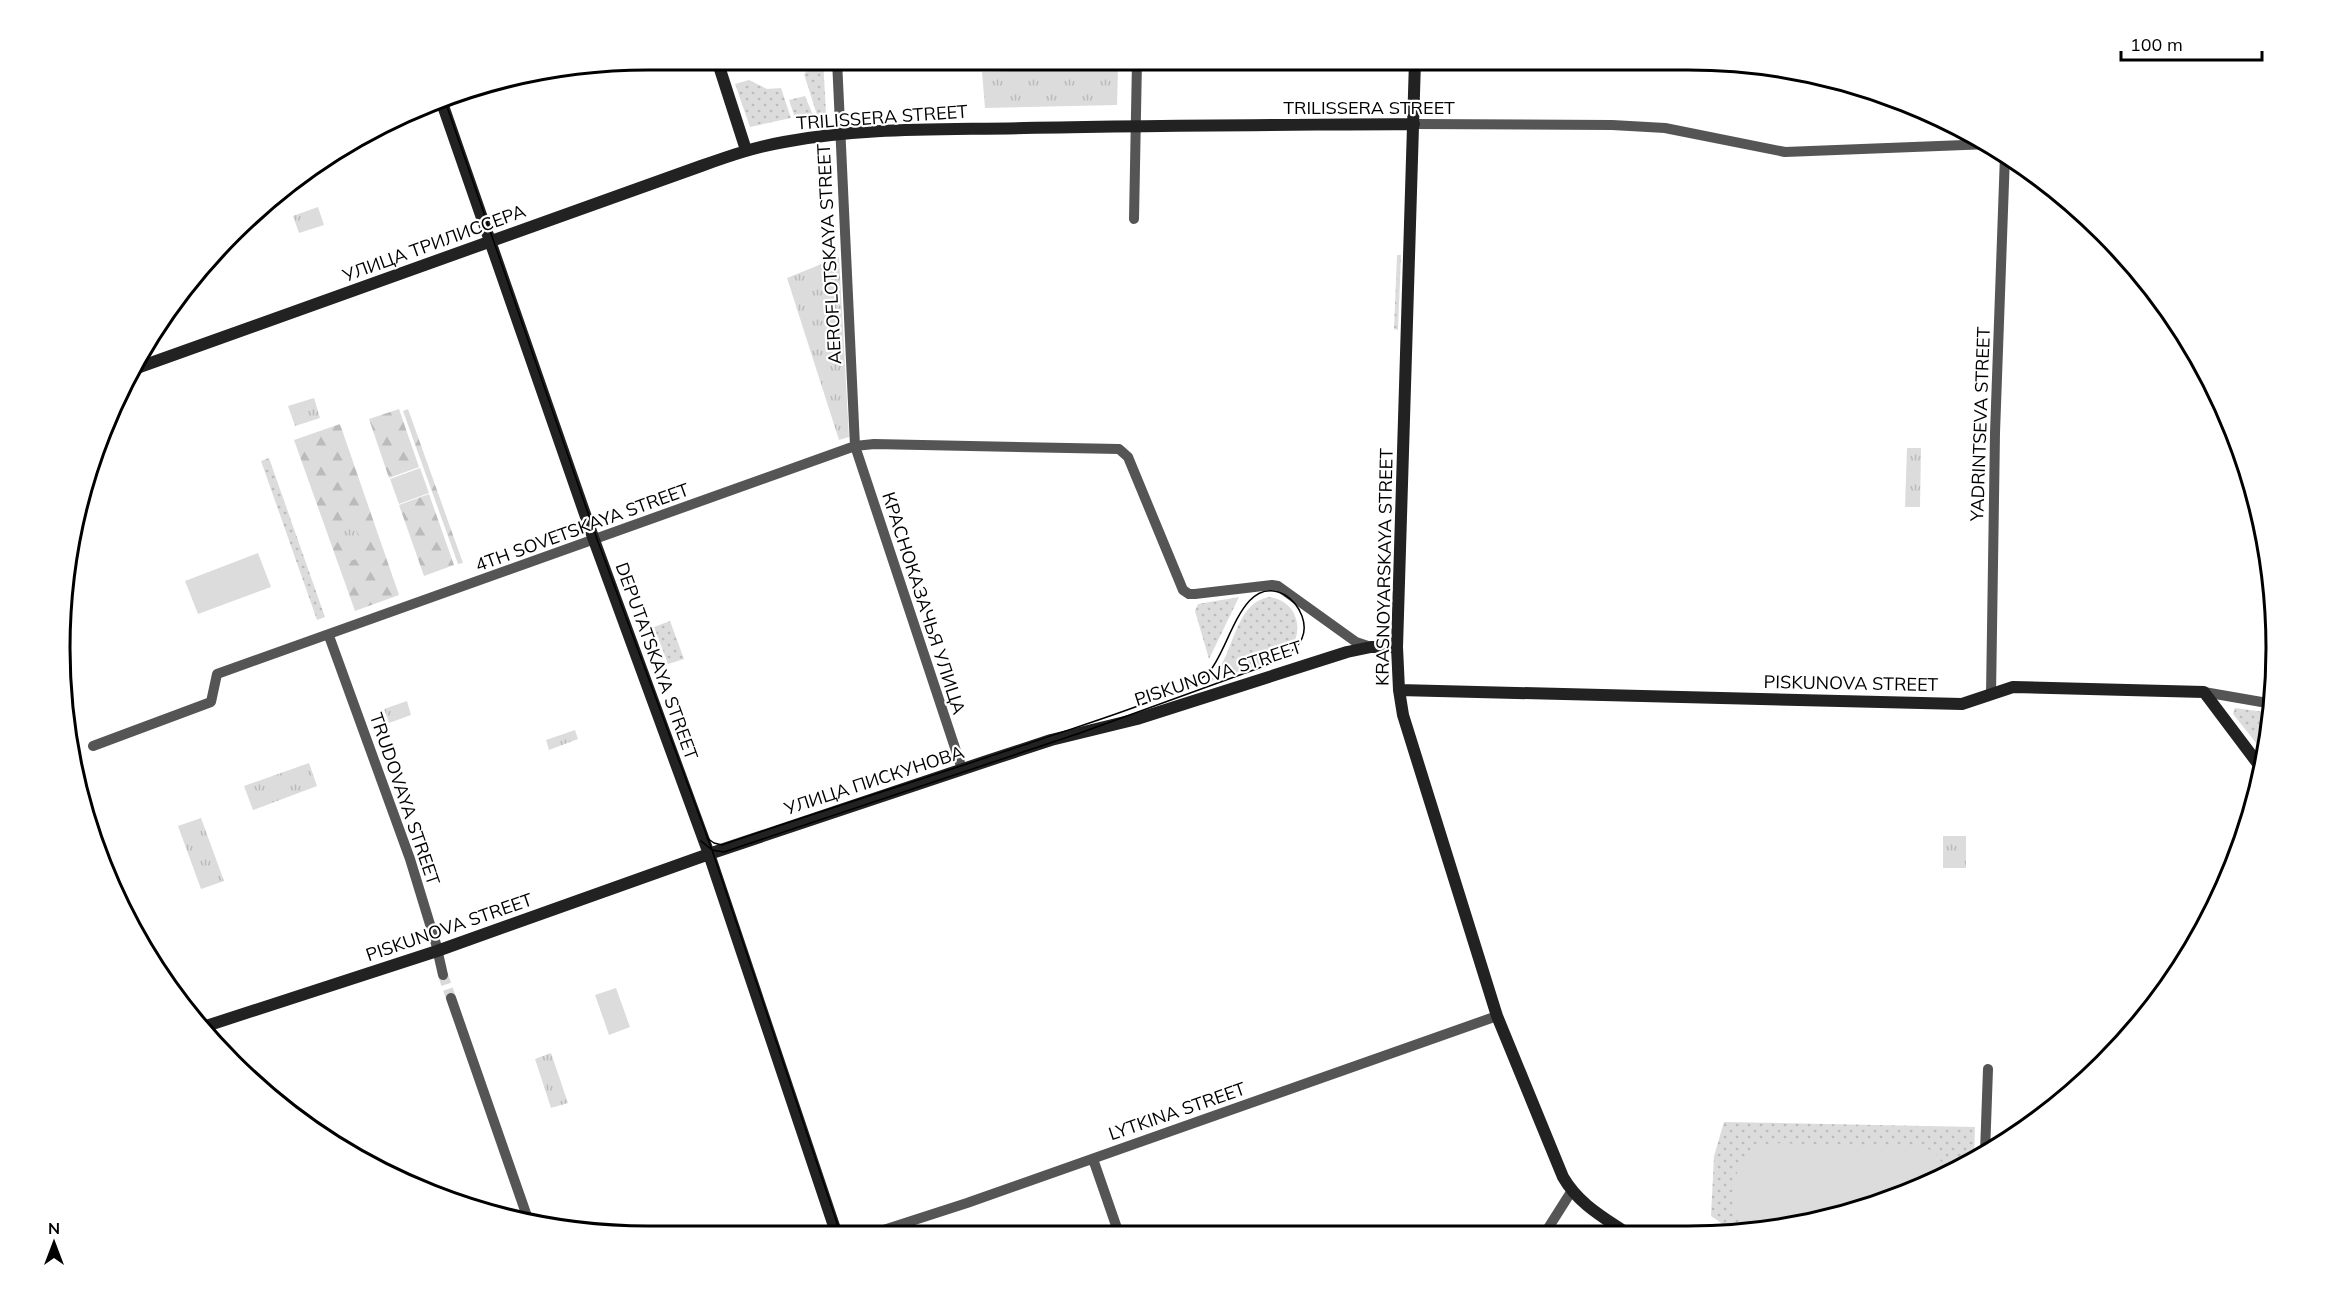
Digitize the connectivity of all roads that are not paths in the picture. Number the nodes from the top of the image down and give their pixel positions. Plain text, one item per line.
1 (720, 70) edge
2 (837, 70) edge
3 (1137, 70) edge
4 (1415, 70) edge
5 (444, 108) edge
6 (1414, 124) junction
7 (1137, 126) junction
8 (840, 135) junction
9 (1972, 145) edge
10 (746, 150) junction
11 (2005, 165) edge
12 (1134, 219) dead end
13 (489, 242) junction
14 (145, 365) edge
15 (855, 446) junction
16 (594, 540) junction
17 (329, 636) junction
18 (1371, 647) junction
19 (1397, 647) junction
20 (1399, 690) junction
21 (2204, 692) junction
22 (1991, 695) junction
23 (2264, 702) edge
24 (93, 746) dead end
25 (2255, 760) edge
26 (962, 769) junction
27 (709, 854) junction
28 (437, 951) junction
29 (443, 975) tunnel mouth
30 (451, 998) tunnel mouth
31 (1497, 1016) junction
32 (210, 1025) edge
33 (1988, 1069) dead end
34 (1985, 1144) edge
35 (1093, 1158) junction
36 (1571, 1192) junction
37 (526, 1213) edge
38 (834, 1226) edge
39 (894, 1226) edge
40 (1116, 1226) edge
41 (1549, 1226) edge
42 (1616, 1226) edge

1 - 10 street
2 - 8 street, AEROFLOTSKAYA STREET
3 - 7 street
4 - 6 street, KRASNOYARSKAYA STREET
5 - 13 street, DEPUTATSKAYA STREET
6 - 7 street, TRILISSERA STREET
6 - 9 street, TRILISSERA STREET
6 - 19 street, KRASNOYARSKAYA STREET
7 - 8 street, TRILISSERA STREET
7 - 12 street
8 - 10 street, TRILISSERA STREET
8 - 15 street, AEROFLOTSKAYA STREET
10 - 13 street, УЛИЦА ТРИЛИССЕРА
11 - 22 street, YADRINTSEVA STREET
13 - 14 street, УЛИЦА ТРИЛИССЕРА
13 - 16 street, DEPUTATSKAYA STREET
15 - 16 street, 4TH SOVETSKAYA STREET
15 - 18 street, 4TH SOVETSKAYA STREET
15 - 26 street, КРАСНОКАЗАЧЬЯ УЛИЦА
16 - 17 street, 4TH SOVETSKAYA STREET
16 - 27 street, DEPUTATSKAYA STREET
17 - 24 street, 4TH SOVETSKAYA STREET
17 - 28 street, TRUDOVAYA STREET
18 - 19 street, PISKUNOVA STREET
18 - 26 street, PISKUNOVA STREET
19 - 20 street, KRASNOYARSKAYA STREET
20 - 22 street, PISKUNOVA STREET
20 - 31 street, KRASNOYARSKAYA STREET
21 - 22 street, PISKUNOVA STREET
21 - 23 street
21 - 25 street
26 - 27 street, УЛИЦА ПИСКУНОВА
27 - 28 street, PISKUNOVA STREET
27 - 38 street, DEPUTATSKAYA STREET
28 - 29 street, TRUDOVAYA STREET
28 - 32 street, PISKUNOVA STREET
30 - 37 street
31 - 35 street, LYTKINA STREET
31 - 36 street, KRASNOYARSKAYA STREET
33 - 34 street
35 - 39 street, LYTKINA STREET
35 - 40 street
36 - 41 street
36 - 42 street, KRASNOYARSKAYA STREET

